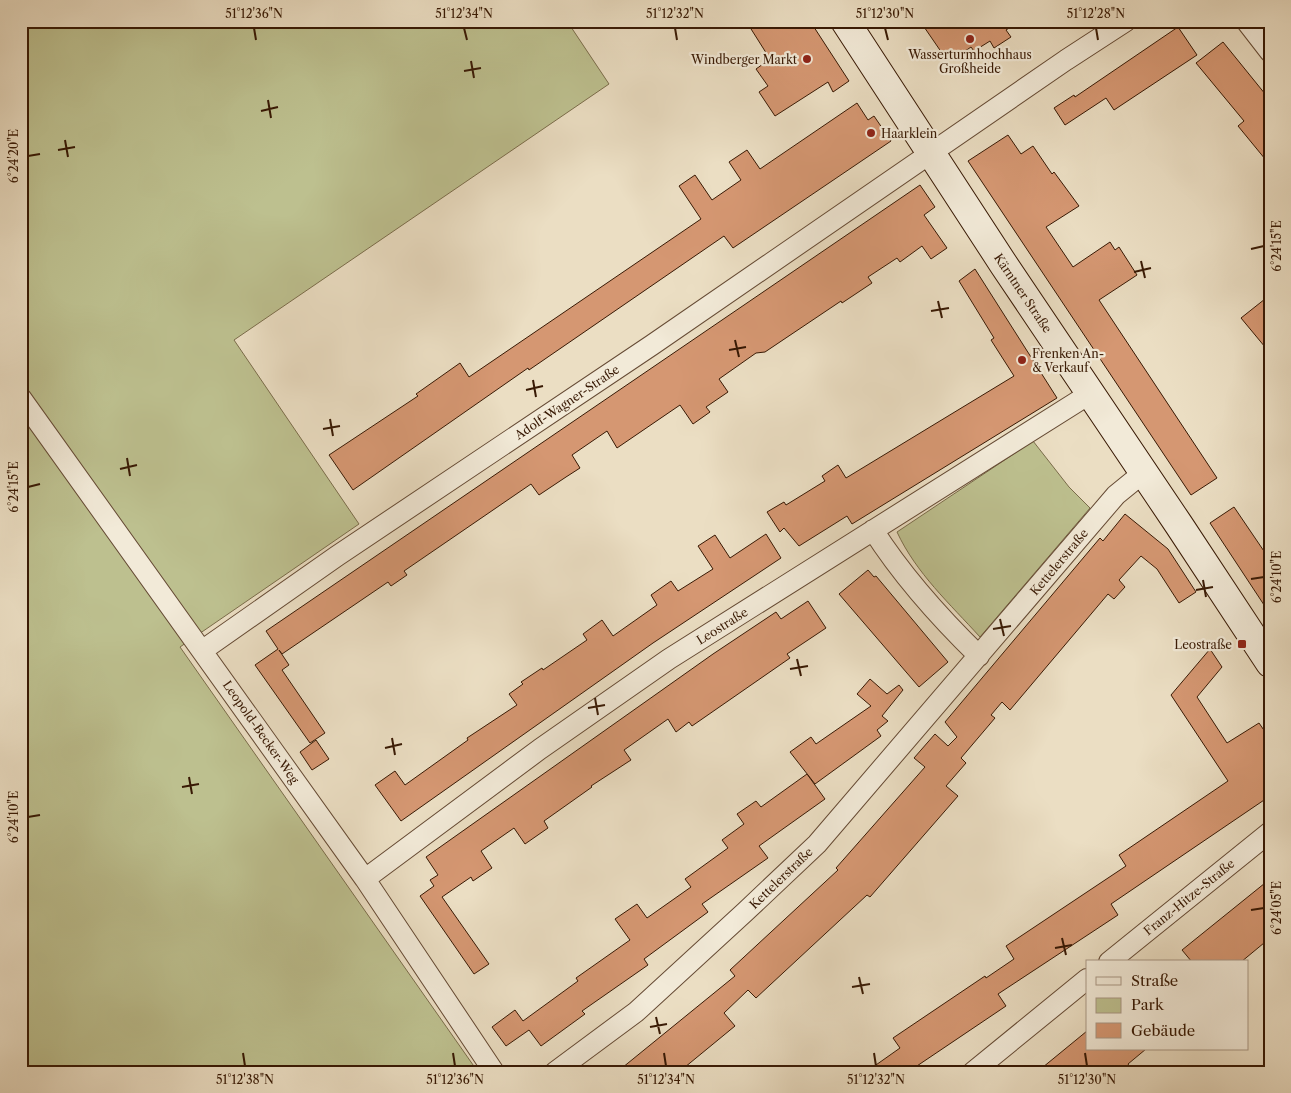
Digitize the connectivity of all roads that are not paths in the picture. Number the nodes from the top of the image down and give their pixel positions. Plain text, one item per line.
1 (845, 21) edge
2 (1126, 21) edge
3 (1246, 21) edge
4 (1270, 52) edge
5 (932, 154) junction
6 (1091, 393) junction
7 (21, 398) edge
8 (1143, 473) junction
9 (873, 530) junction
10 (203, 650) junction
11 (979, 656) junction
12 (1270, 663) edge
13 (1270, 832) edge
14 (365, 879) junction
15 (1111, 960) edge
16 (1086, 980) edge
17 (494, 1072) edge
18 (555, 1072) edge
19 (973, 1072) edge

1 - 5 street, Kärntner Straße
2 - 5 street, Adolf-Wagner-Straße
3 - 4 street
5 - 6 street, Kärntner Straße
5 - 10 street, Adolf-Wagner-Straße
6 - 8 street, Kärntner Straße
6 - 9 street, Leostraße
7 - 10 street, Leopold-Becker-Weg
8 - 11 street, Kettelerstraße
8 - 12 street, Kärntner Straße
9 - 11 street
9 - 14 street, Leostraße
10 - 14 street, Leopold-Becker-Weg
11 - 18 street, Kettelerstraße
13 - 15 street, Franz-Hitze-Straße
14 - 17 street, Leopold-Becker-Weg
16 - 19 street

